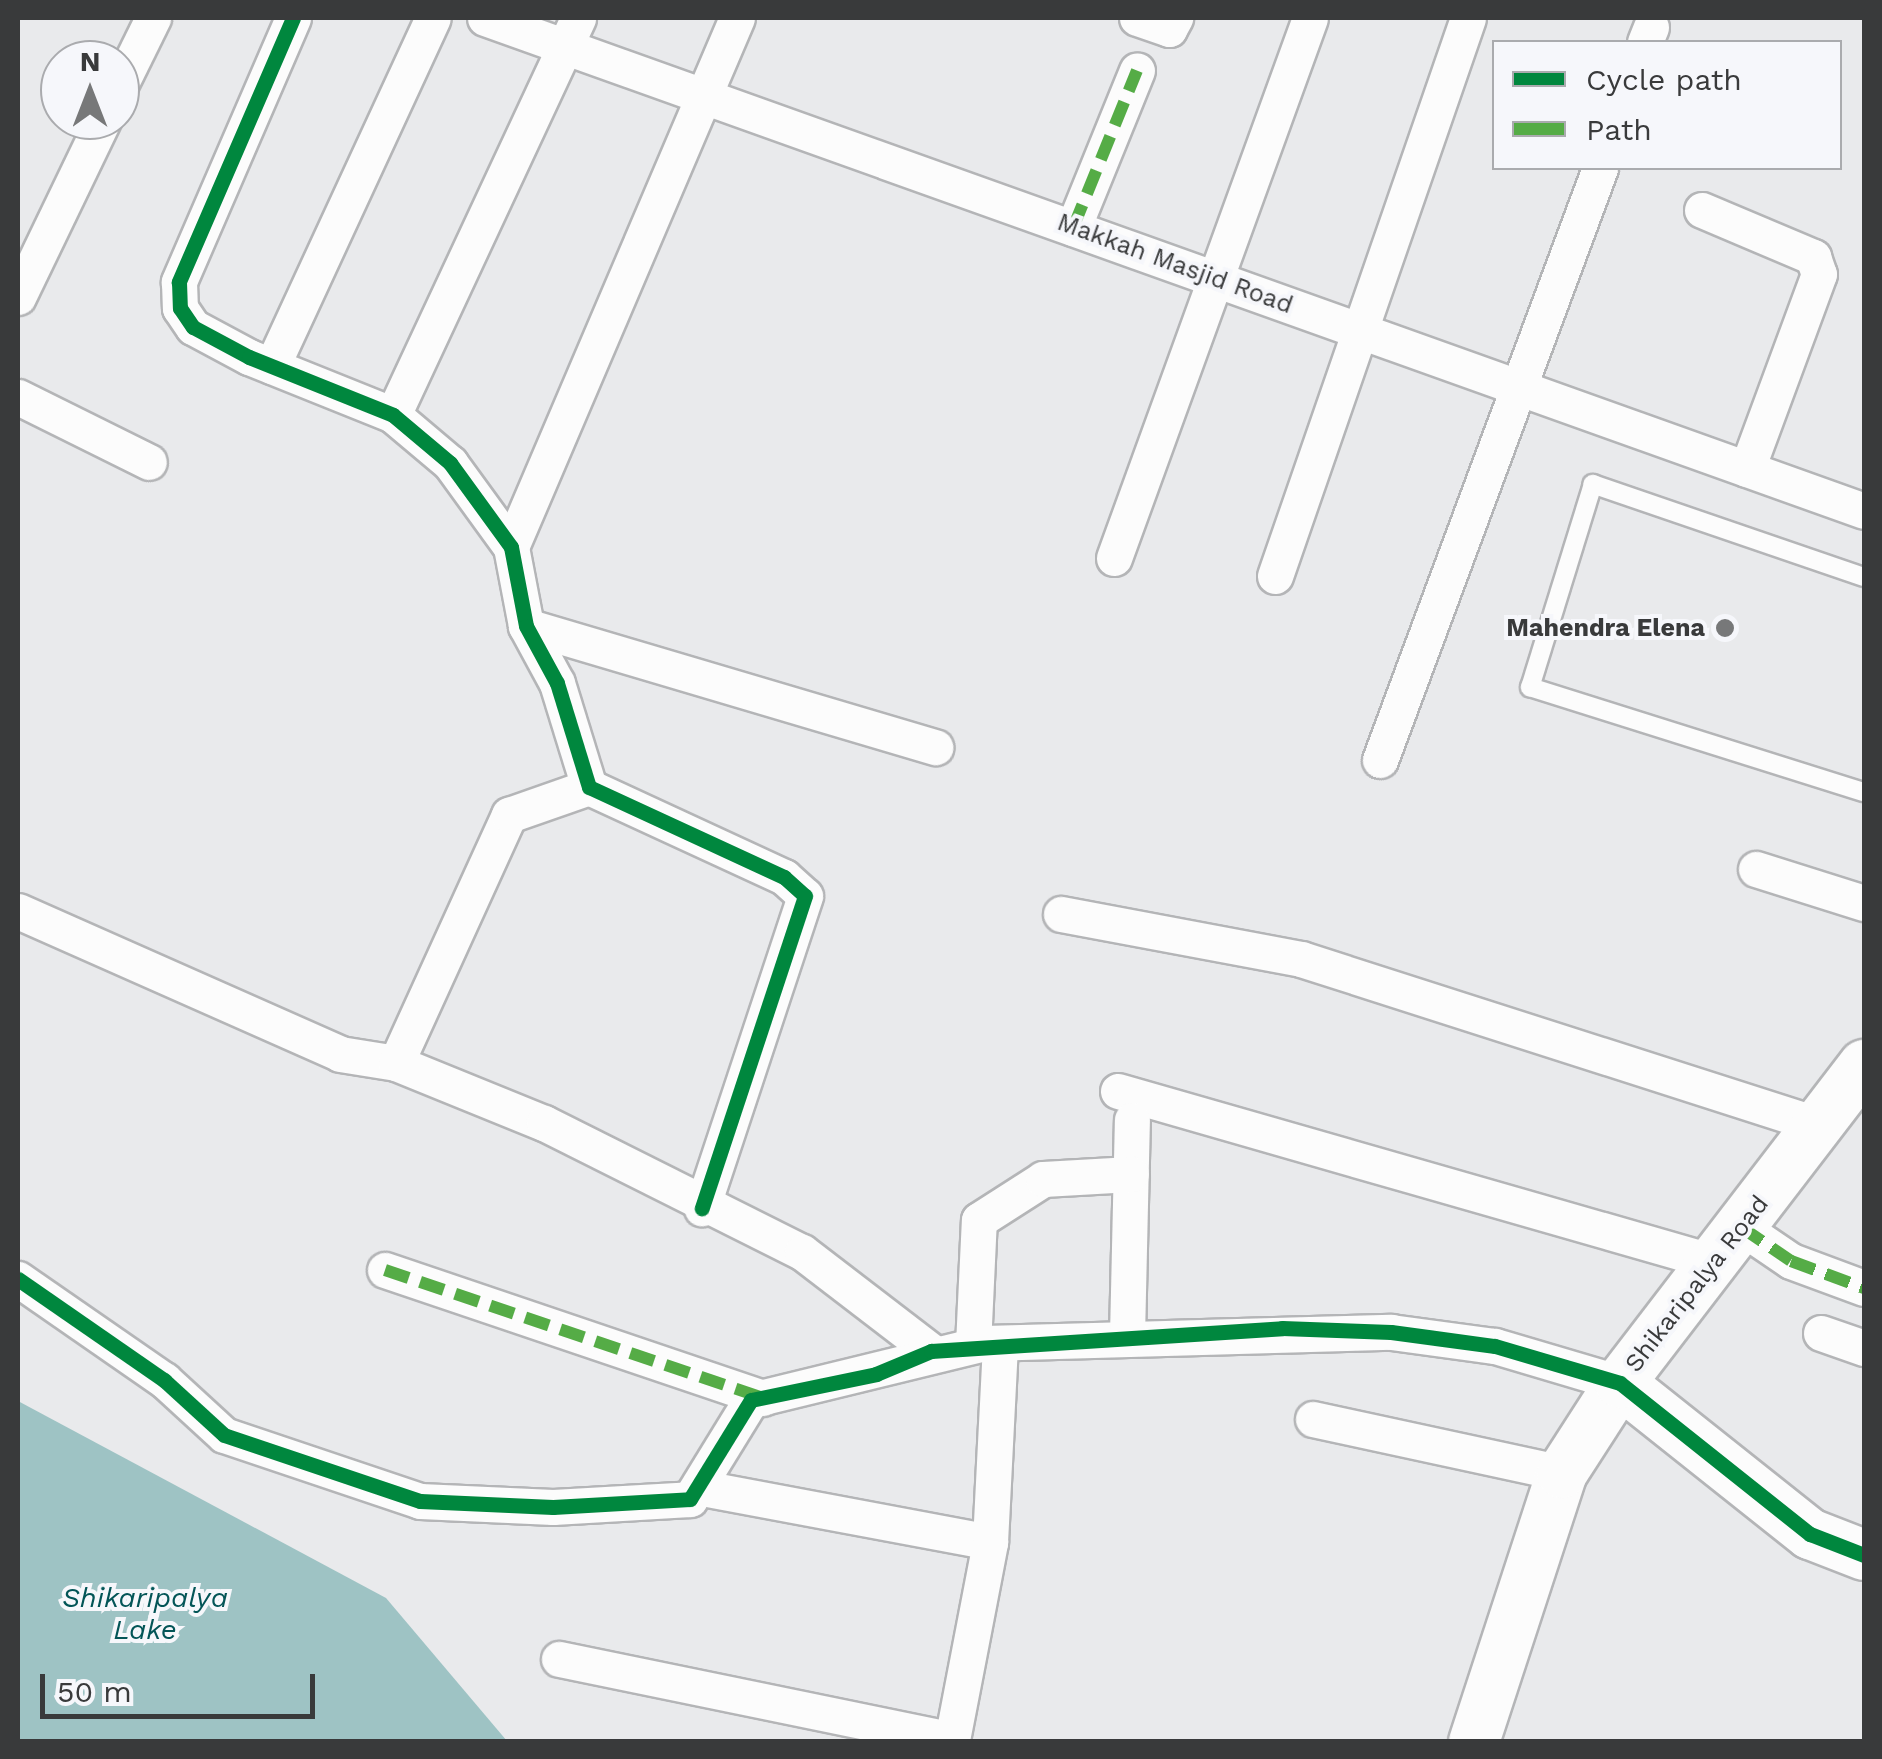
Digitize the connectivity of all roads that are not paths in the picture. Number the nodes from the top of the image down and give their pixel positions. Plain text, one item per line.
1 (153, 18) edge
2 (293, 18) edge
3 (434, 18) edge
4 (485, 18) edge
5 (738, 18) edge
6 (1137, 18) edge
7 (1174, 18) edge
8 (1310, 18) edge
9 (1468, 18) edge
10 (572, 32) edge
11 (140, 44) edge
12 (1137, 70) dead end
13 (706, 97) junction
14 (93, 140) edge
15 (1599, 170) edge
16 (1702, 210) dead end
17 (1073, 228) junction
18 (1220, 281) junction
19 (18, 297) edge
20 (1354, 328) junction
21 (272, 366) junction
22 (1522, 389) junction
23 (18, 397) edge
24 (393, 415) junction
25 (149, 462) dead end
26 (1746, 470) junction
27 (1864, 511) edge
28 (511, 548) junction
29 (1114, 558) dead end
30 (1275, 576) dead end
31 (1864, 576) edge
32 (526, 626) junction
33 (935, 748) dead end
34 (1380, 760) dead end
35 (588, 787) junction
36 (1864, 792) edge
37 (1756, 870) dead end
38 (1864, 903) edge
39 (18, 911) edge
40 (1061, 914) dead end
41 (396, 1064) junction
42 (1864, 1066) edge
43 (1819, 1125) junction
44 (1131, 1174) junction
45 (702, 1208) junction
46 (1727, 1244) junction
47 (385, 1270) dead end
48 (18, 1280) edge
49 (1864, 1288) edge
50 (1821, 1333) dead end
51 (1126, 1336) junction
52 (987, 1344) junction
53 (1864, 1348) edge
54 (932, 1351) junction
55 (1620, 1383) junction
56 (763, 1398) junction
57 (1313, 1419) dead end
58 (1562, 1473) junction
59 (702, 1488) junction
60 (990, 1542) junction
61 (1864, 1555) edge
62 (559, 1659) dead end
63 (957, 1741) edge
64 (1474, 1742) edge

1 - 11 street
2 - 21 street
3 - 21 street
4 - 10 street, Makkah Masjid Road
5 - 13 street
6 - 7 street
8 - 18 street
9 - 20 street
10 - 13 street, Makkah Masjid Road
10 - 24 street
12 - 17 street
13 - 17 street, Makkah Masjid Road
13 - 28 street
14 - 19 street
15 - 22 street
16 - 26 street
17 - 18 street, Makkah Masjid Road
18 - 20 street, Makkah Masjid Road
18 - 29 street
20 - 22 street, Makkah Masjid Road
20 - 30 street
21 - 24 street
22 - 26 street, Makkah Masjid Road
22 - 34 street
23 - 25 street
24 - 28 street
26 - 27 street, Makkah Masjid Road
28 - 32 street
31 - 36 lane
32 - 33 street
32 - 35 street
35 - 41 street
35 - 45 street
37 - 38 street
39 - 41 street
40 - 43 street
41 - 45 street
42 - 43 street, Shikaripalya Road
43 - 46 street, Shikaripalya Road
44 - 46 street
44 - 51 street
44 - 52 street
45 - 54 street
46 - 49 street
46 - 55 street, Shikaripalya Road
47 - 56 street
48 - 59 street
50 - 53 street
51 - 52 street
51 - 55 street
52 - 54 street
52 - 60 street
54 - 56 street
55 - 58 street, Shikaripalya Road
55 - 61 street
56 - 59 street
57 - 58 street
58 - 64 street, Shikaripalya Road
59 - 60 street
60 - 63 street
62 - 63 street

